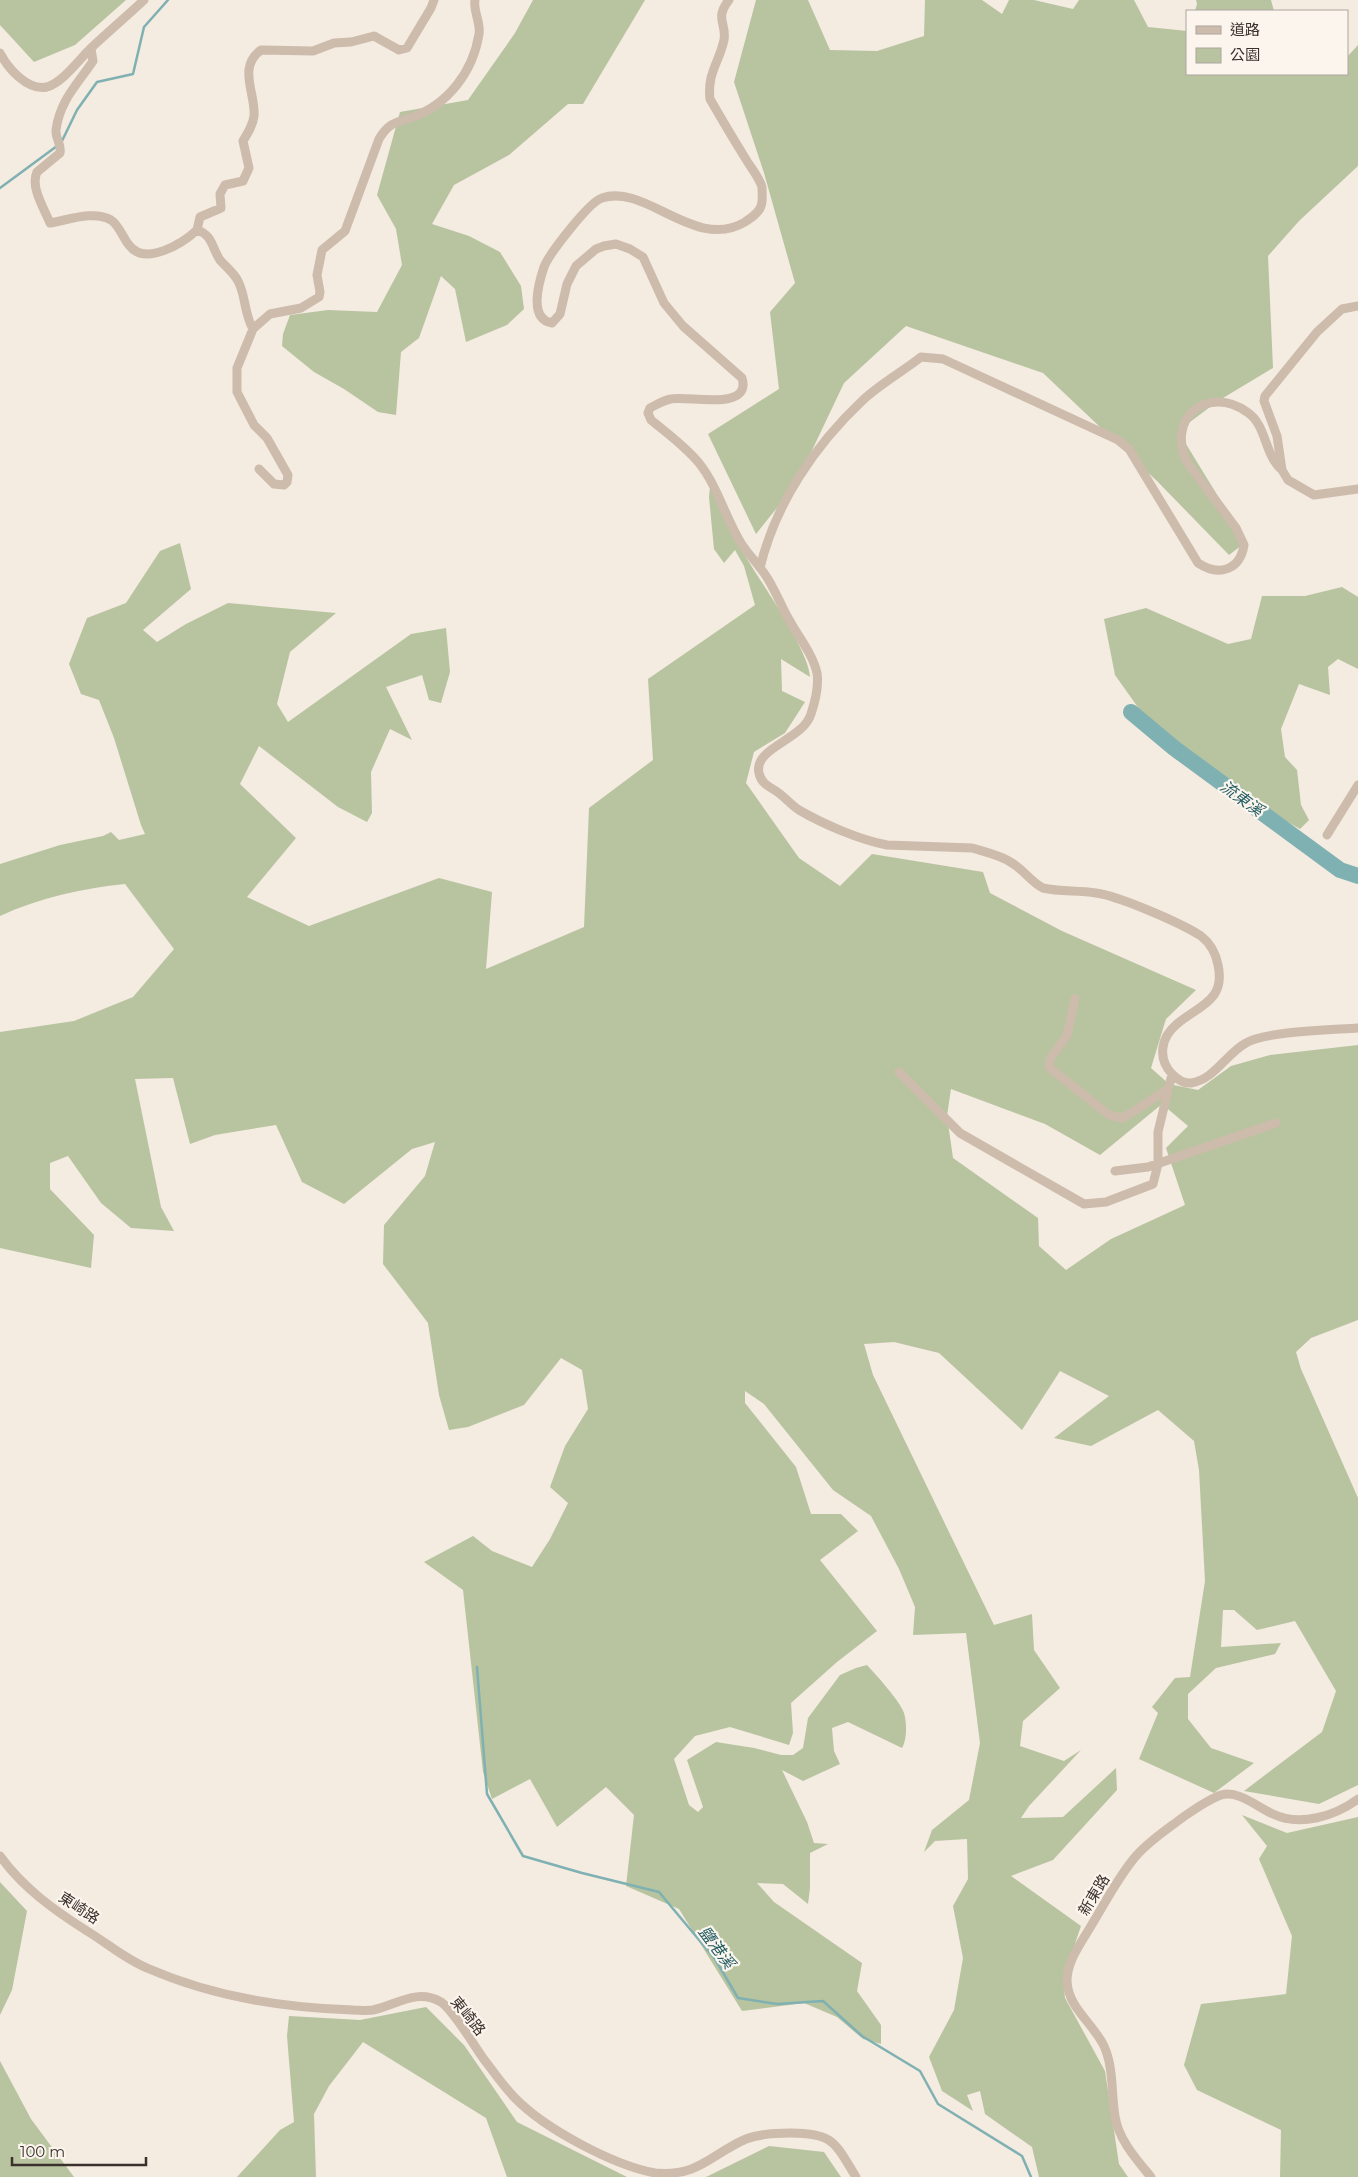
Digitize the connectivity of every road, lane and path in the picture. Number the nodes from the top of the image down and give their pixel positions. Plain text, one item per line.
1 (144, 0) edge
2 (434, 0) edge
3 (475, 0) edge
4 (729, 0) edge
5 (91, 49) junction
6 (0, 53) edge
7 (197, 230) junction
8 (1358, 306) edge
9 (253, 329) junction
10 (259, 469) dead end
11 (1282, 470) junction
12 (1358, 489) edge
13 (760, 568) junction
14 (1358, 785) edge
15 (1327, 835) dead end
16 (1075, 998) dead end
17 (1358, 1028) edge
18 (899, 1072) dead end
19 (1172, 1074) junction
20 (1168, 1089) junction
21 (1276, 1123) dead end
22 (1158, 1164) junction
23 (1115, 1171) dead end
24 (1358, 1799) edge
25 (0, 1856) edge
26 (856, 2177) edge
27 (1151, 2177) edge

1 - 5 street
2 - 7 street
3 - 9 street
4 - 13 street
5 - 6 street
5 - 7 street
7 - 9 street
8 - 11 street
9 - 10 street
11 - 12 street
11 - 13 street
13 - 19 street
14 - 15 street
16 - 20 street
17 - 19 street
18 - 22 street
19 - 20 street
20 - 22 street
21 - 22 street
22 - 23 street
24 - 27 street, 新東路
25 - 26 street, 東崎路

